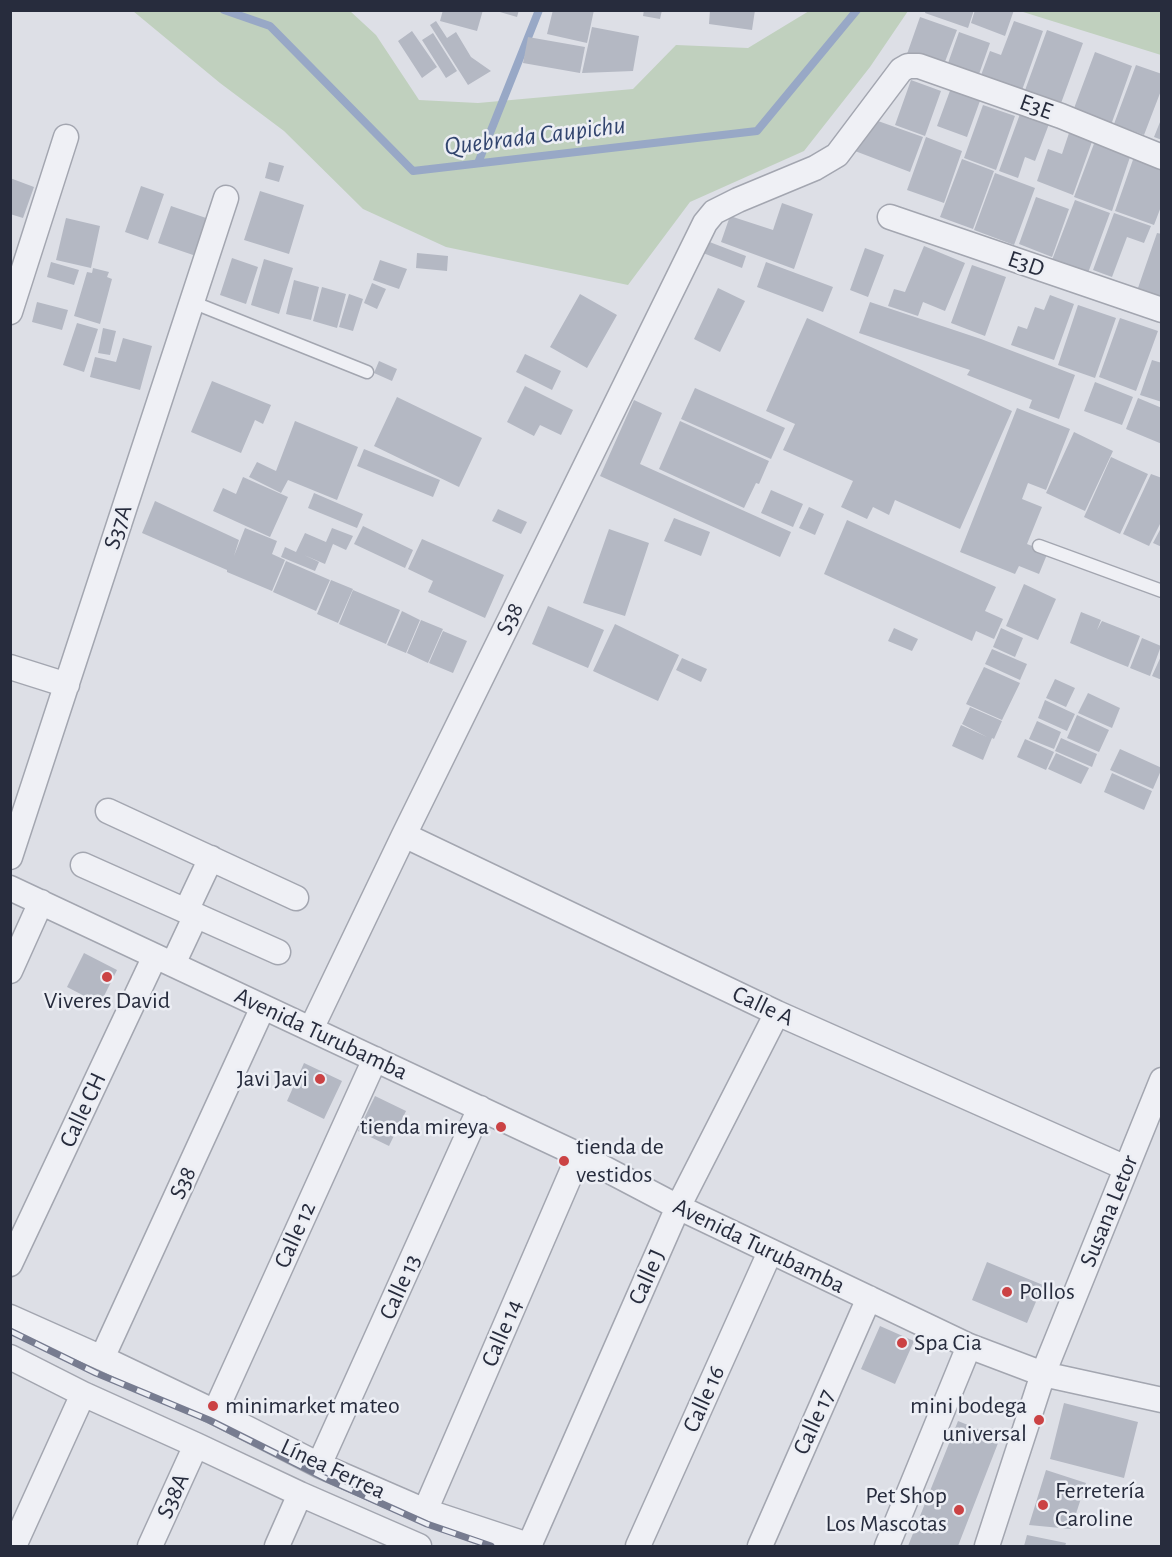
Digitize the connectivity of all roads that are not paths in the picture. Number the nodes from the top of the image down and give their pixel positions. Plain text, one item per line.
1 (66, 137) dead end
2 (1161, 157) edge
3 (226, 198) dead end
4 (714, 212) joint
5 (890, 217) dead end
6 (16, 278) edge
7 (192, 302) junction
8 (1161, 310) edge
9 (10, 312) edge
10 (367, 372) dead end
11 (1039, 546) dead end
12 (1161, 591) edge
13 (10, 667) edge
14 (67, 685) junction
15 (108, 811) dead end
16 (404, 834) junction
17 (10, 857) edge
18 (211, 858) junction
19 (83, 866) dead end
20 (10, 888) edge
21 (296, 898) dead end
22 (40, 902) junction
23 (191, 913) junction
24 (278, 952) dead end
25 (164, 960) junction
26 (10, 971) edge
27 (263, 1007) junction
28 (777, 1013) junction
29 (311, 1029) junction
30 (375, 1059) junction
31 (1161, 1080) edge
32 (480, 1108) junction
33 (579, 1155) junction
34 (1126, 1168) junction
35 (678, 1208) junction
36 (770, 1252) junction
37 (10, 1264) edge
38 (869, 1298) junction
39 (10, 1317) edge
40 (969, 1346) junction
41 (10, 1358) edge
42 (102, 1358) junction
43 (1043, 1374) junction
44 (83, 1394) junction
45 (1161, 1400) edge
46 (215, 1412) junction
47 (196, 1445) junction
48 (319, 1465) junction
49 (300, 1494) junction
50 (425, 1511) junction
51 (412, 1545) edge
52 (14, 1546) edge
53 (150, 1546) edge
54 (277, 1546) edge
55 (530, 1546) edge
56 (638, 1546) edge
57 (760, 1546) edge
58 (887, 1546) edge
59 (987, 1546) edge

1 - 6 street
2 - 4 street, E3E
3 - 7 street, S37A
4 - 16 street, S38
5 - 8 street, E3D
6 - 9 street
7 - 10 lane
7 - 14 street, S37A
11 - 12 lane
13 - 14 street
14 - 17 street, S37A
15 - 18 street
16 - 28 street, Calle A
16 - 29 street, S38
18 - 21 street
18 - 23 street, Calle CH
19 - 23 street
20 - 22 street, Avenida Turubamba
22 - 25 street, Avenida Turubamba
22 - 26 street
23 - 24 street
23 - 25 street, Calle CH
25 - 27 street, Avenida Turubamba
25 - 37 street, Calle CH
27 - 29 street, Avenida Turubamba
27 - 42 street, S38
28 - 34 street, Calle A
28 - 35 street, Calle J
29 - 30 street, Avenida Turubamba
30 - 32 street, Avenida Turubamba
30 - 46 street, Calle 12
31 - 34 street, Susana Letor
32 - 33 street, Avenida Turubamba
32 - 48 street, Calle 13
33 - 35 street, Avenida Turubamba
33 - 50 street, Calle 14
34 - 43 street, Susana Letor
35 - 36 street, Avenida Turubamba
35 - 55 street, Calle J
36 - 38 street, Avenida Turubamba
36 - 56 street, Calle 16
38 - 40 street, Avenida Turubamba
38 - 57 street, Calle 17
39 - 42 street, Línea Ferrea
40 - 43 street, Avenida Turubamba
40 - 58 street
41 - 44 street, Línea Ferrea
42 - 46 street, Línea Ferrea
43 - 45 street, Avenida Turubamba
43 - 59 street, Susana Letor
44 - 47 street, Línea Ferrea
44 - 52 street
46 - 48 street, Línea Ferrea
47 - 49 street, Línea Ferrea
47 - 53 street, S38A
48 - 50 street, Línea Ferrea
49 - 51 street, Línea Ferrea
49 - 54 street
50 - 55 street, Línea Ferrea

